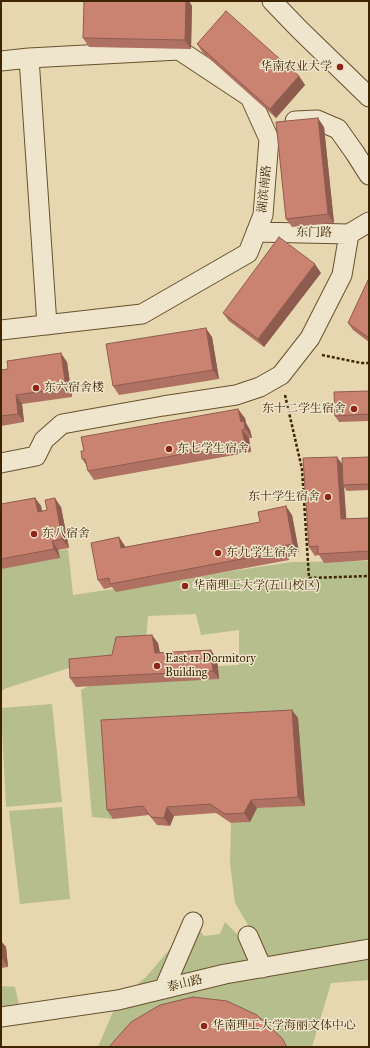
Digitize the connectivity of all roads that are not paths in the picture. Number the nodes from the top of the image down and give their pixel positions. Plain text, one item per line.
1 (272, 1) edge
2 (29, 58) junction
3 (1, 61) edge
4 (369, 97) edge
5 (265, 130) junction
6 (369, 175) edge
7 (369, 222) edge
8 (256, 232) junction
9 (349, 234) junction
10 (47, 325) junction
11 (1, 330) edge
12 (1, 463) edge
13 (193, 922) dead end
14 (248, 936) dead end
15 (369, 949) edge
16 (262, 968) junction
17 (164, 989) junction
18 (1, 1017) edge

1 - 4 street
2 - 3 street, 湖滨南路
2 - 5 street, 湖滨南路
2 - 10 street
5 - 6 street
5 - 8 street, 湖滨南路
7 - 9 street, 东门路
8 - 9 street, 东门路
8 - 10 street, 湖滨南路
9 - 12 street
10 - 11 street, 湖滨南路
13 - 17 street
14 - 16 street
15 - 16 street, 泰山路
16 - 17 street, 泰山路
17 - 18 street, 泰山路

